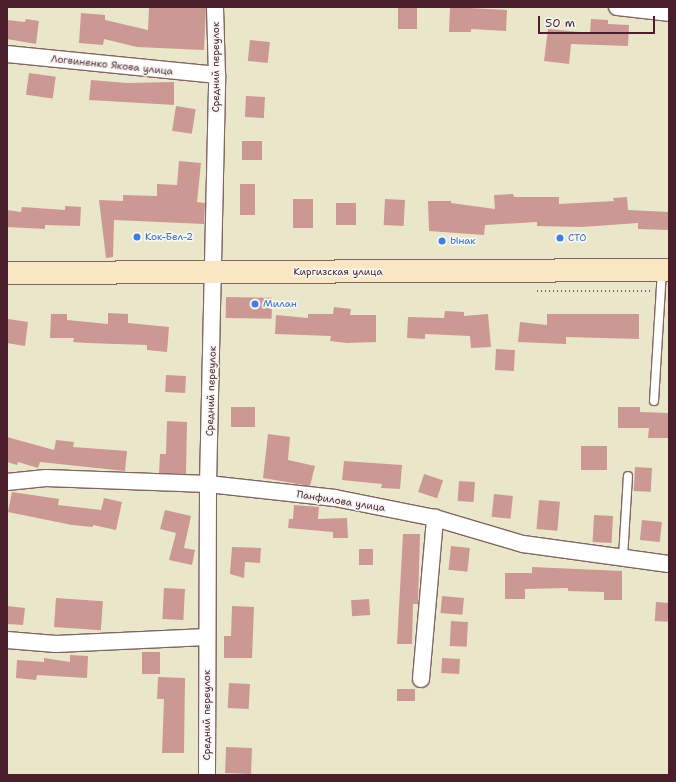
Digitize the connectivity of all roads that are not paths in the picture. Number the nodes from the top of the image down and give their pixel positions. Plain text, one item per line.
1 (215, 7) edge
2 (617, 7) edge
3 (669, 13) edge
4 (7, 54) edge
5 (217, 75) junction
6 (666, 270) edge
7 (214, 272) junction
8 (7, 273) edge
9 (654, 401) dead end
10 (628, 476) dead end
11 (7, 482) edge
12 (208, 484) junction
13 (435, 518) junction
14 (624, 557) junction
15 (669, 564) edge
16 (207, 637) junction
17 (7, 640) edge
18 (421, 679) dead end
19 (207, 775) edge

1 - 5 street, Средний переулок
2 - 3 street
4 - 5 street, Логвиненко Якова улица
5 - 7 street, Средний переулок
6 - 7 main road, Киргизская улица
6 - 9 lane
7 - 8 main road, Киргизская улица
7 - 12 street, Средний переулок
10 - 14 lane
11 - 12 street, Панфилова улица
12 - 13 street, Панфилова улица
12 - 16 street, Средний переулок
13 - 14 street, Панфилова улица
13 - 18 street
14 - 15 street, Панфилова улица
16 - 17 street
16 - 19 street, Средний переулок

